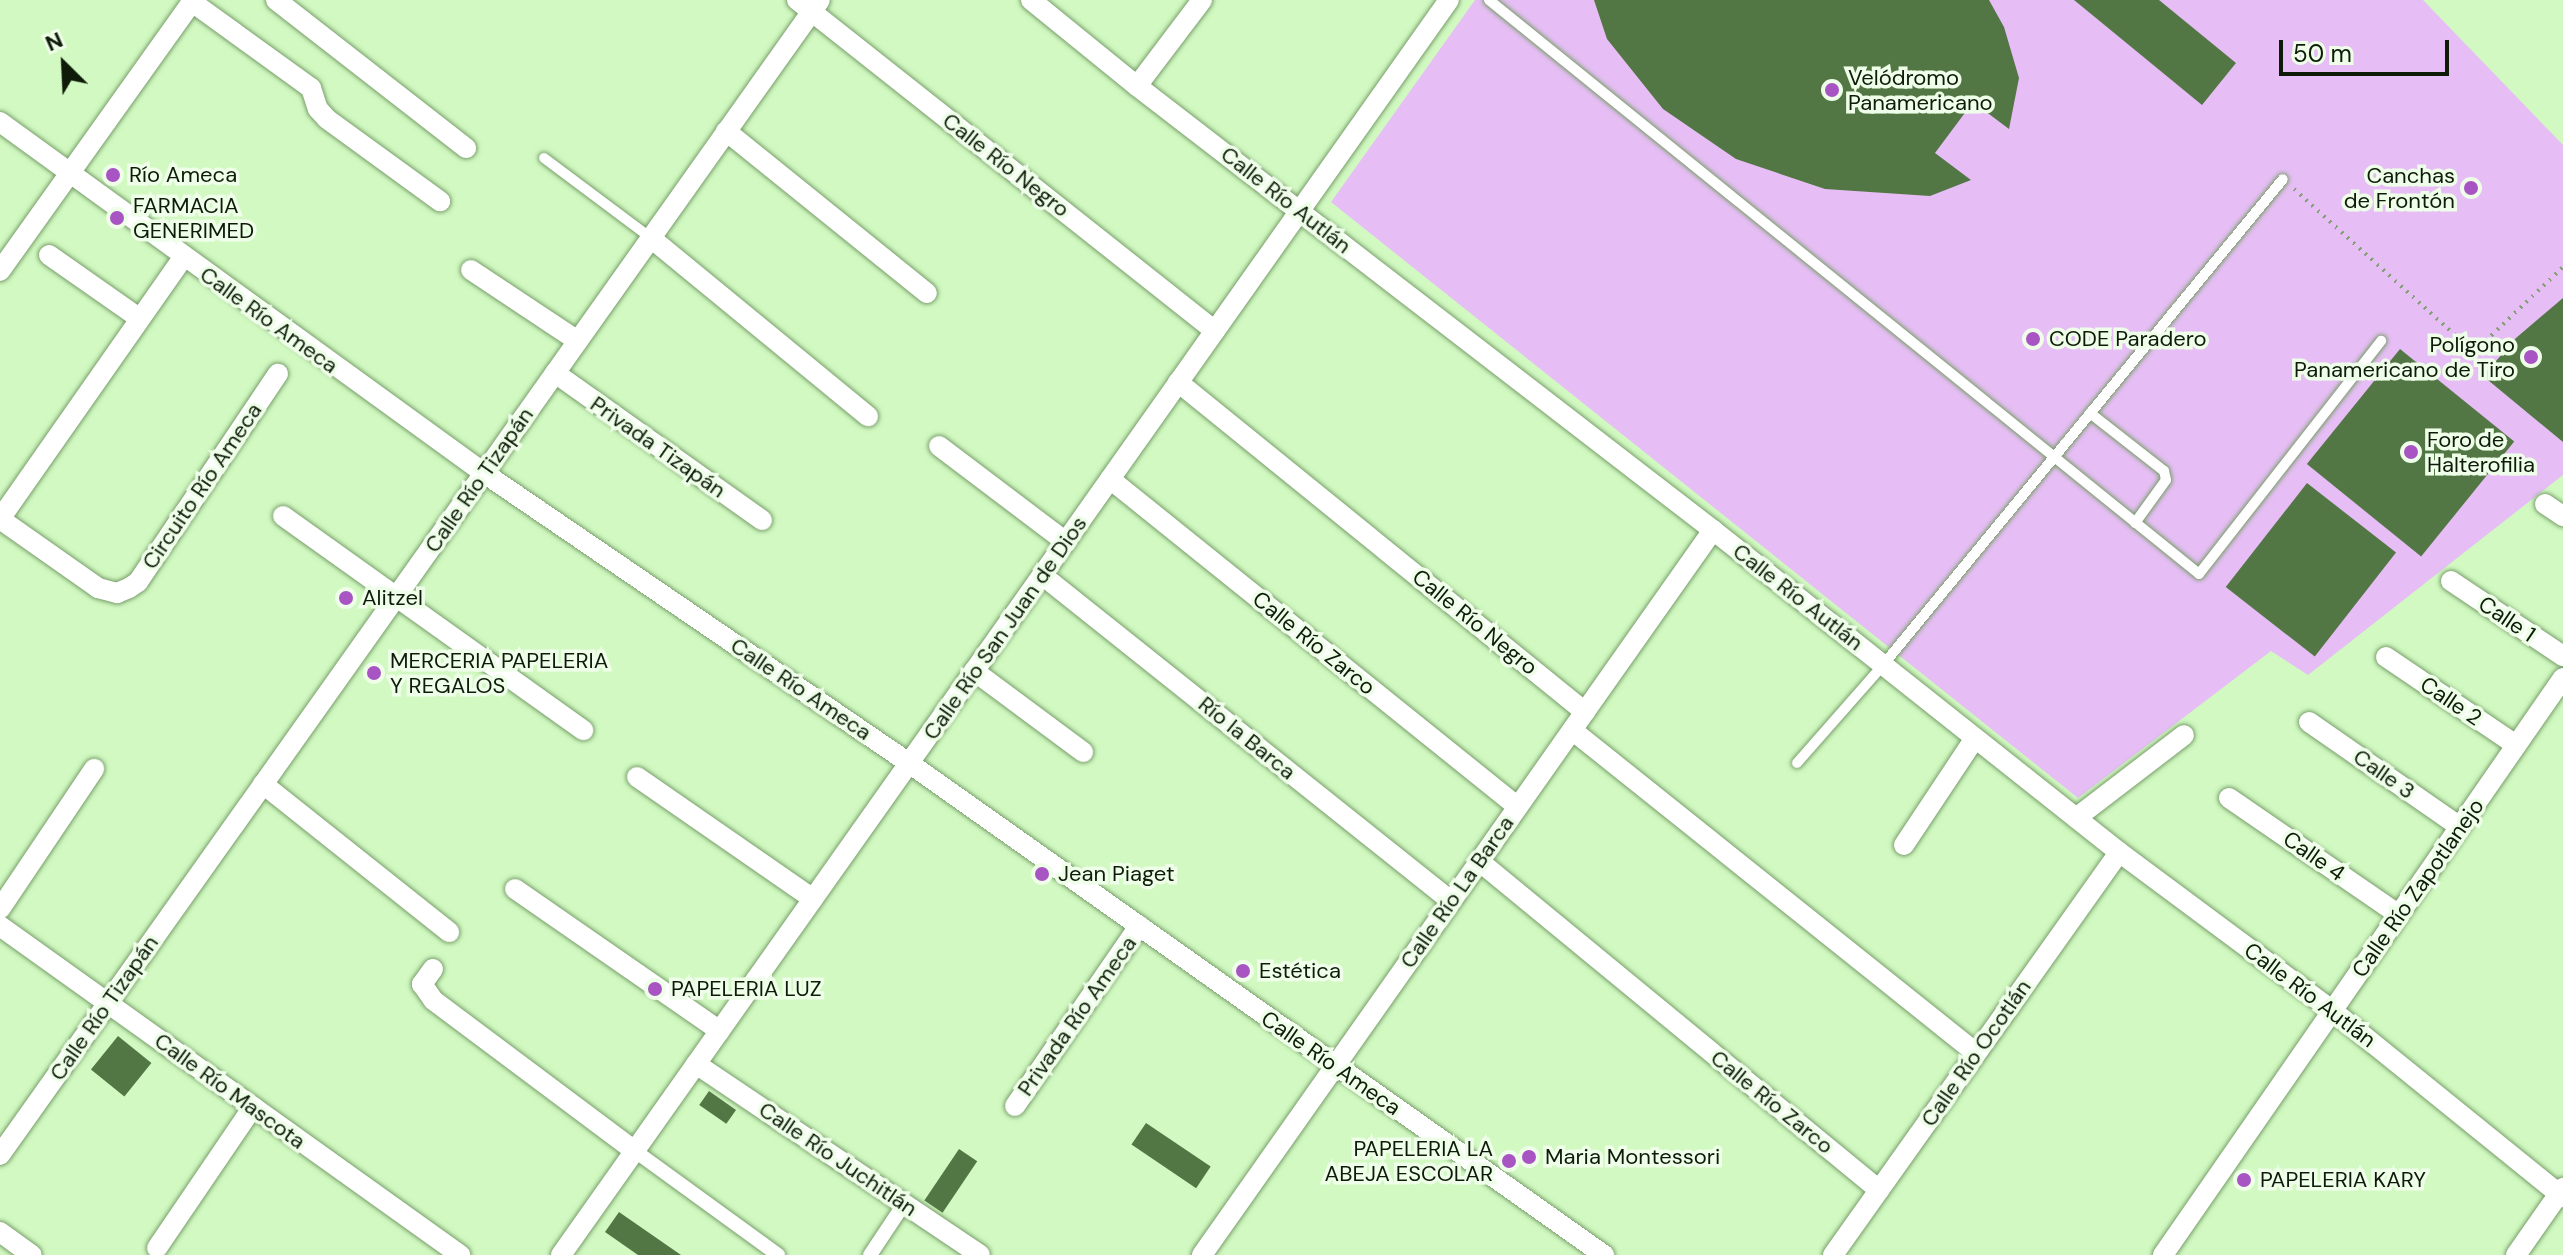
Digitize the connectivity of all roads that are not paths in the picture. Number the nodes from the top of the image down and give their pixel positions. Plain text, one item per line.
1 (276, 0) edge
2 (1031, 0) edge
3 (1202, 0) edge
4 (1449, 0) edge
5 (1489, 0) edge
6 (192, 1) edge
7 (809, 4) edge
8 (1137, 86) junction
9 (0, 122) edge
10 (726, 131) junction
11 (466, 148) dead end
12 (544, 158) dead end
13 (69, 175) junction
14 (2283, 179) road end
15 (440, 201) dead end
16 (1300, 211) junction
17 (651, 238) junction
18 (49, 255) dead end
19 (183, 258) junction
20 (471, 270) dead end
21 (0, 271) edge
22 (927, 293) dead end
23 (139, 318) junction
24 (1215, 331) junction
25 (578, 341) junction
26 (2381, 341) dead end
27 (555, 373) junction
28 (278, 374) dead end
29 (1178, 382) junction
30 (2090, 413) junction
31 (868, 416) dead end
32 (939, 446) dead end
33 (2054, 457) junction
34 (484, 473) junction
35 (1110, 479) junction
36 (2545, 504) dead end
37 (283, 516) dead end
38 (2563, 516) edge
39 (0, 519) edge
40 (762, 520) dead end
41 (2135, 523) junction
42 (1713, 530) junction
43 (1066, 542) junction
44 (1042, 575) junction
45 (2451, 581) dead end
46 (396, 597) junction
47 (2563, 656) edge
48 (2386, 657) dead end
49 (1883, 665) junction
50 (974, 671) junction
51 (2563, 678) edge
52 (1585, 712) junction
53 (2309, 722) dead end
54 (583, 730) dead end
55 (1572, 730) junction
56 (2184, 735) dead end
57 (1975, 738) junction
58 (2516, 745) junction
59 (1083, 752) dead end
60 (909, 763) junction
61 (1797, 763) dead end
62 (94, 769) dead end
63 (637, 777) dead end
64 (263, 784) junction
65 (2229, 798) dead end
66 (1518, 807) junction
67 (2076, 818) junction
68 (2460, 827) junction
69 (1904, 845) dead end
70 (2119, 852) junction
71 (1479, 861) junction
72 (515, 889) dead end
73 (813, 899) junction
74 (1451, 901) junction
75 (0, 909) edge
76 (2399, 915) junction
77 (0, 926) edge
78 (1139, 926) junction
79 (449, 932) dead end
80 (433, 969) dead end
81 (108, 1003) junction
82 (2333, 1011) junction
83 (720, 1031) junction
84 (1976, 1053) junction
85 (696, 1064) junction
86 (1335, 1066) junction
87 (1015, 1106) dead end
88 (253, 1107) junction
89 (635, 1151) junction
90 (0, 1155) edge
91 (1879, 1190) junction
92 (2562, 1193) edge
93 (904, 1204) junction
94 (0, 1232) edge
95 (157, 1248) dead end
96 (32, 1255) edge
97 (460, 1255) edge
98 (561, 1255) edge
99 (778, 1255) edge
100 (870, 1255) edge
101 (980, 1255) edge
102 (1202, 1255) edge
103 (1604, 1255) edge
104 (1833, 1255) edge
105 (2163, 1255) edge
106 (2516, 1255) edge

1 - 11 street
2 - 8 street, Calle Río Autlán
3 - 8 street
4 - 16 street, Calle Río San Juan de Dios
5 - 33 lane
6 - 13 street
6 - 15 street
7 - 10 street, Calle Río Tizapán
7 - 24 street, Calle Río Negro
8 - 16 street, Calle Río Autlán
9 - 13 street, Calle Río Ameca
10 - 17 street, Calle Río Tizapán
10 - 22 street
12 - 17 lane
13 - 19 street, Calle Río Ameca
13 - 21 street
14 - 30 lane
16 - 24 street, Calle Río San Juan de Dios
16 - 42 street, Calle Río Autlán
17 - 25 street, Calle Río Tizapán
17 - 31 street
18 - 23 street
19 - 23 street, Circuito Río Ameca
19 - 34 street, Calle Río Ameca
20 - 25 street
23 - 39 street, Circuito Río Ameca
24 - 29 street, Calle Río San Juan de Dios
25 - 27 street, Calle Río Tizapán
26 - 41 lane
27 - 34 street, Calle Río Tizapán
27 - 40 street, Privada Tizapán
28 - 39 street, Circuito Río Ameca
29 - 35 street, Calle Río San Juan de Dios
29 - 52 street, Calle Río Negro
30 - 33 lane
30 - 41 lane
32 - 43 street
33 - 41 lane
33 - 49 lane
34 - 46 street, Calle Río Tizapán
34 - 60 street, Calle Río Ameca
35 - 43 street, Calle Río San Juan de Dios
35 - 66 street, Calle Río Zarco
36 - 38 street
37 - 46 street
42 - 49 street, Calle Río Autlán
42 - 52 street, Calle Río La Barca
43 - 44 street, Calle Río San Juan de Dios
44 - 50 street, Calle Río San Juan de Dios
44 - 74 street, Río la Barca
45 - 47 street, Calle 1
46 - 54 street
46 - 64 street, Calle Río Tizapán
48 - 58 street, Calle 2
49 - 57 street, Calle Río Autlán
49 - 61 lane
50 - 59 street
50 - 60 street, Calle Río San Juan de Dios
51 - 58 street, Calle Río Zapotlanejo
52 - 55 street, Calle Río La Barca
53 - 68 street, Calle 3
55 - 66 street, Calle Río La Barca
55 - 84 street
56 - 67 street
57 - 67 street, Calle Río Autlán
57 - 69 street
58 - 68 street, Calle Río Zapotlanejo
60 - 73 street, Calle Río San Juan de Dios
60 - 78 street, Calle Río Ameca
62 - 75 street
63 - 73 street
64 - 79 street
64 - 81 street, Calle Río Tizapán
65 - 76 street, Calle 4
66 - 71 street, Calle Río La Barca
67 - 70 street, Calle Río Autlán
68 - 76 street, Calle Río Zapotlanejo
70 - 82 street, Calle Río Autlán
70 - 84 street, Calle Río Ocotlán
71 - 74 street, Calle Río La Barca
71 - 91 street, Calle Río Zarco
72 - 83 street
73 - 83 street, Calle Río San Juan de Dios
74 - 86 street, Calle Río La Barca
76 - 82 street, Calle Río Zapotlanejo
77 - 81 street, Calle Río Mascota
78 - 86 street, Calle Río Ameca
78 - 87 street, Privada Río Ameca
80 - 89 street
81 - 88 street, Calle Río Mascota
81 - 90 street, Calle Río Tizapán
82 - 92 street, Calle Río Autlán
82 - 105 street, Calle Río Zapotlanejo
83 - 85 street, Calle Río San Juan de Dios
84 - 91 street, Calle Río Ocotlán
85 - 89 street, Calle Río San Juan de Dios
85 - 93 street, Calle Río Juchitlán
86 - 102 street, Calle Río La Barca
86 - 103 street, Calle Río Ameca
88 - 95 street
88 - 97 street, Calle Río Mascota
89 - 98 street, Calle Río San Juan de Dios
89 - 99 street
91 - 104 street, Calle Río Ocotlán
92 - 106 street
93 - 100 street
93 - 101 street, Calle Río Juchitlán
94 - 96 street

